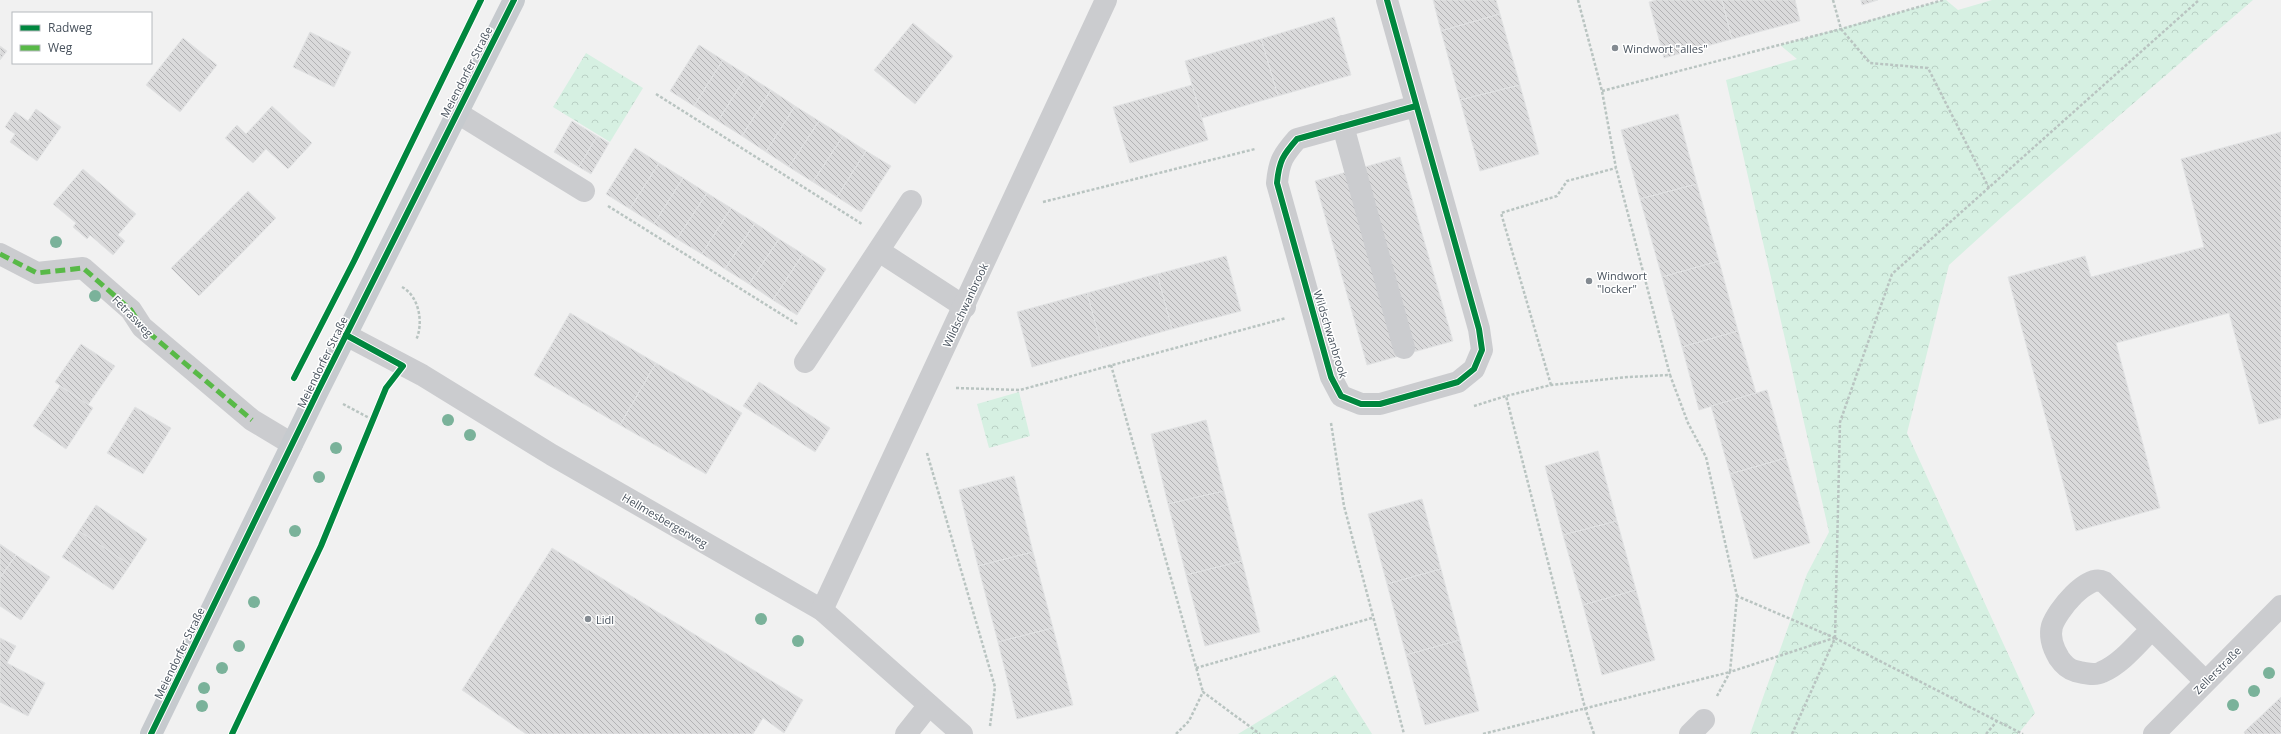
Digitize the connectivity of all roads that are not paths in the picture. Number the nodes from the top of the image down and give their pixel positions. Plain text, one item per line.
1 (514, 0) edge
2 (1106, 0) edge
3 (1386, 0) edge
4 (1416, 106) junction
5 (456, 112) junction
6 (1342, 126) junction
7 (584, 191) road end
8 (912, 201) dead end
9 (882, 245) junction
10 (0, 254) edge
11 (965, 306) junction
12 (346, 335) junction
13 (1404, 348) dead end
14 (805, 362) dead end
15 (292, 444) junction
16 (2281, 606) edge
17 (822, 610) junction
18 (2151, 630) junction
19 (2205, 681) junction
20 (929, 706) junction
21 (151, 734) edge
22 (906, 734) edge
23 (962, 734) edge
24 (2154, 734) edge

1 - 5 main road, Meiendorfer Straße
2 - 11 street, Wildschwanbrook
3 - 4 street, Wildschwanbrook
4 - 6 street, Wildschwanbrook
4 - 6 street, Wildschwanbrook
5 - 7 street
5 - 12 main road, Meiendorfer Straße
6 - 13 street
8 - 9 street
9 - 11 street
9 - 14 street
10 - 15 street, Fetrasweg
11 - 17 street, Wildschwanbrook
12 - 15 main road, Meiendorfer Straße
12 - 17 street, Hellmesbergerweg
15 - 21 main road, Meiendorfer Straße
16 - 19 street, Zellerstraße
17 - 20 street, Hellmesbergerweg
18 - 18 street
18 - 19 street
19 - 24 street, Zellerstraße
20 - 22 street
20 - 23 street, Hellmesbergerweg

